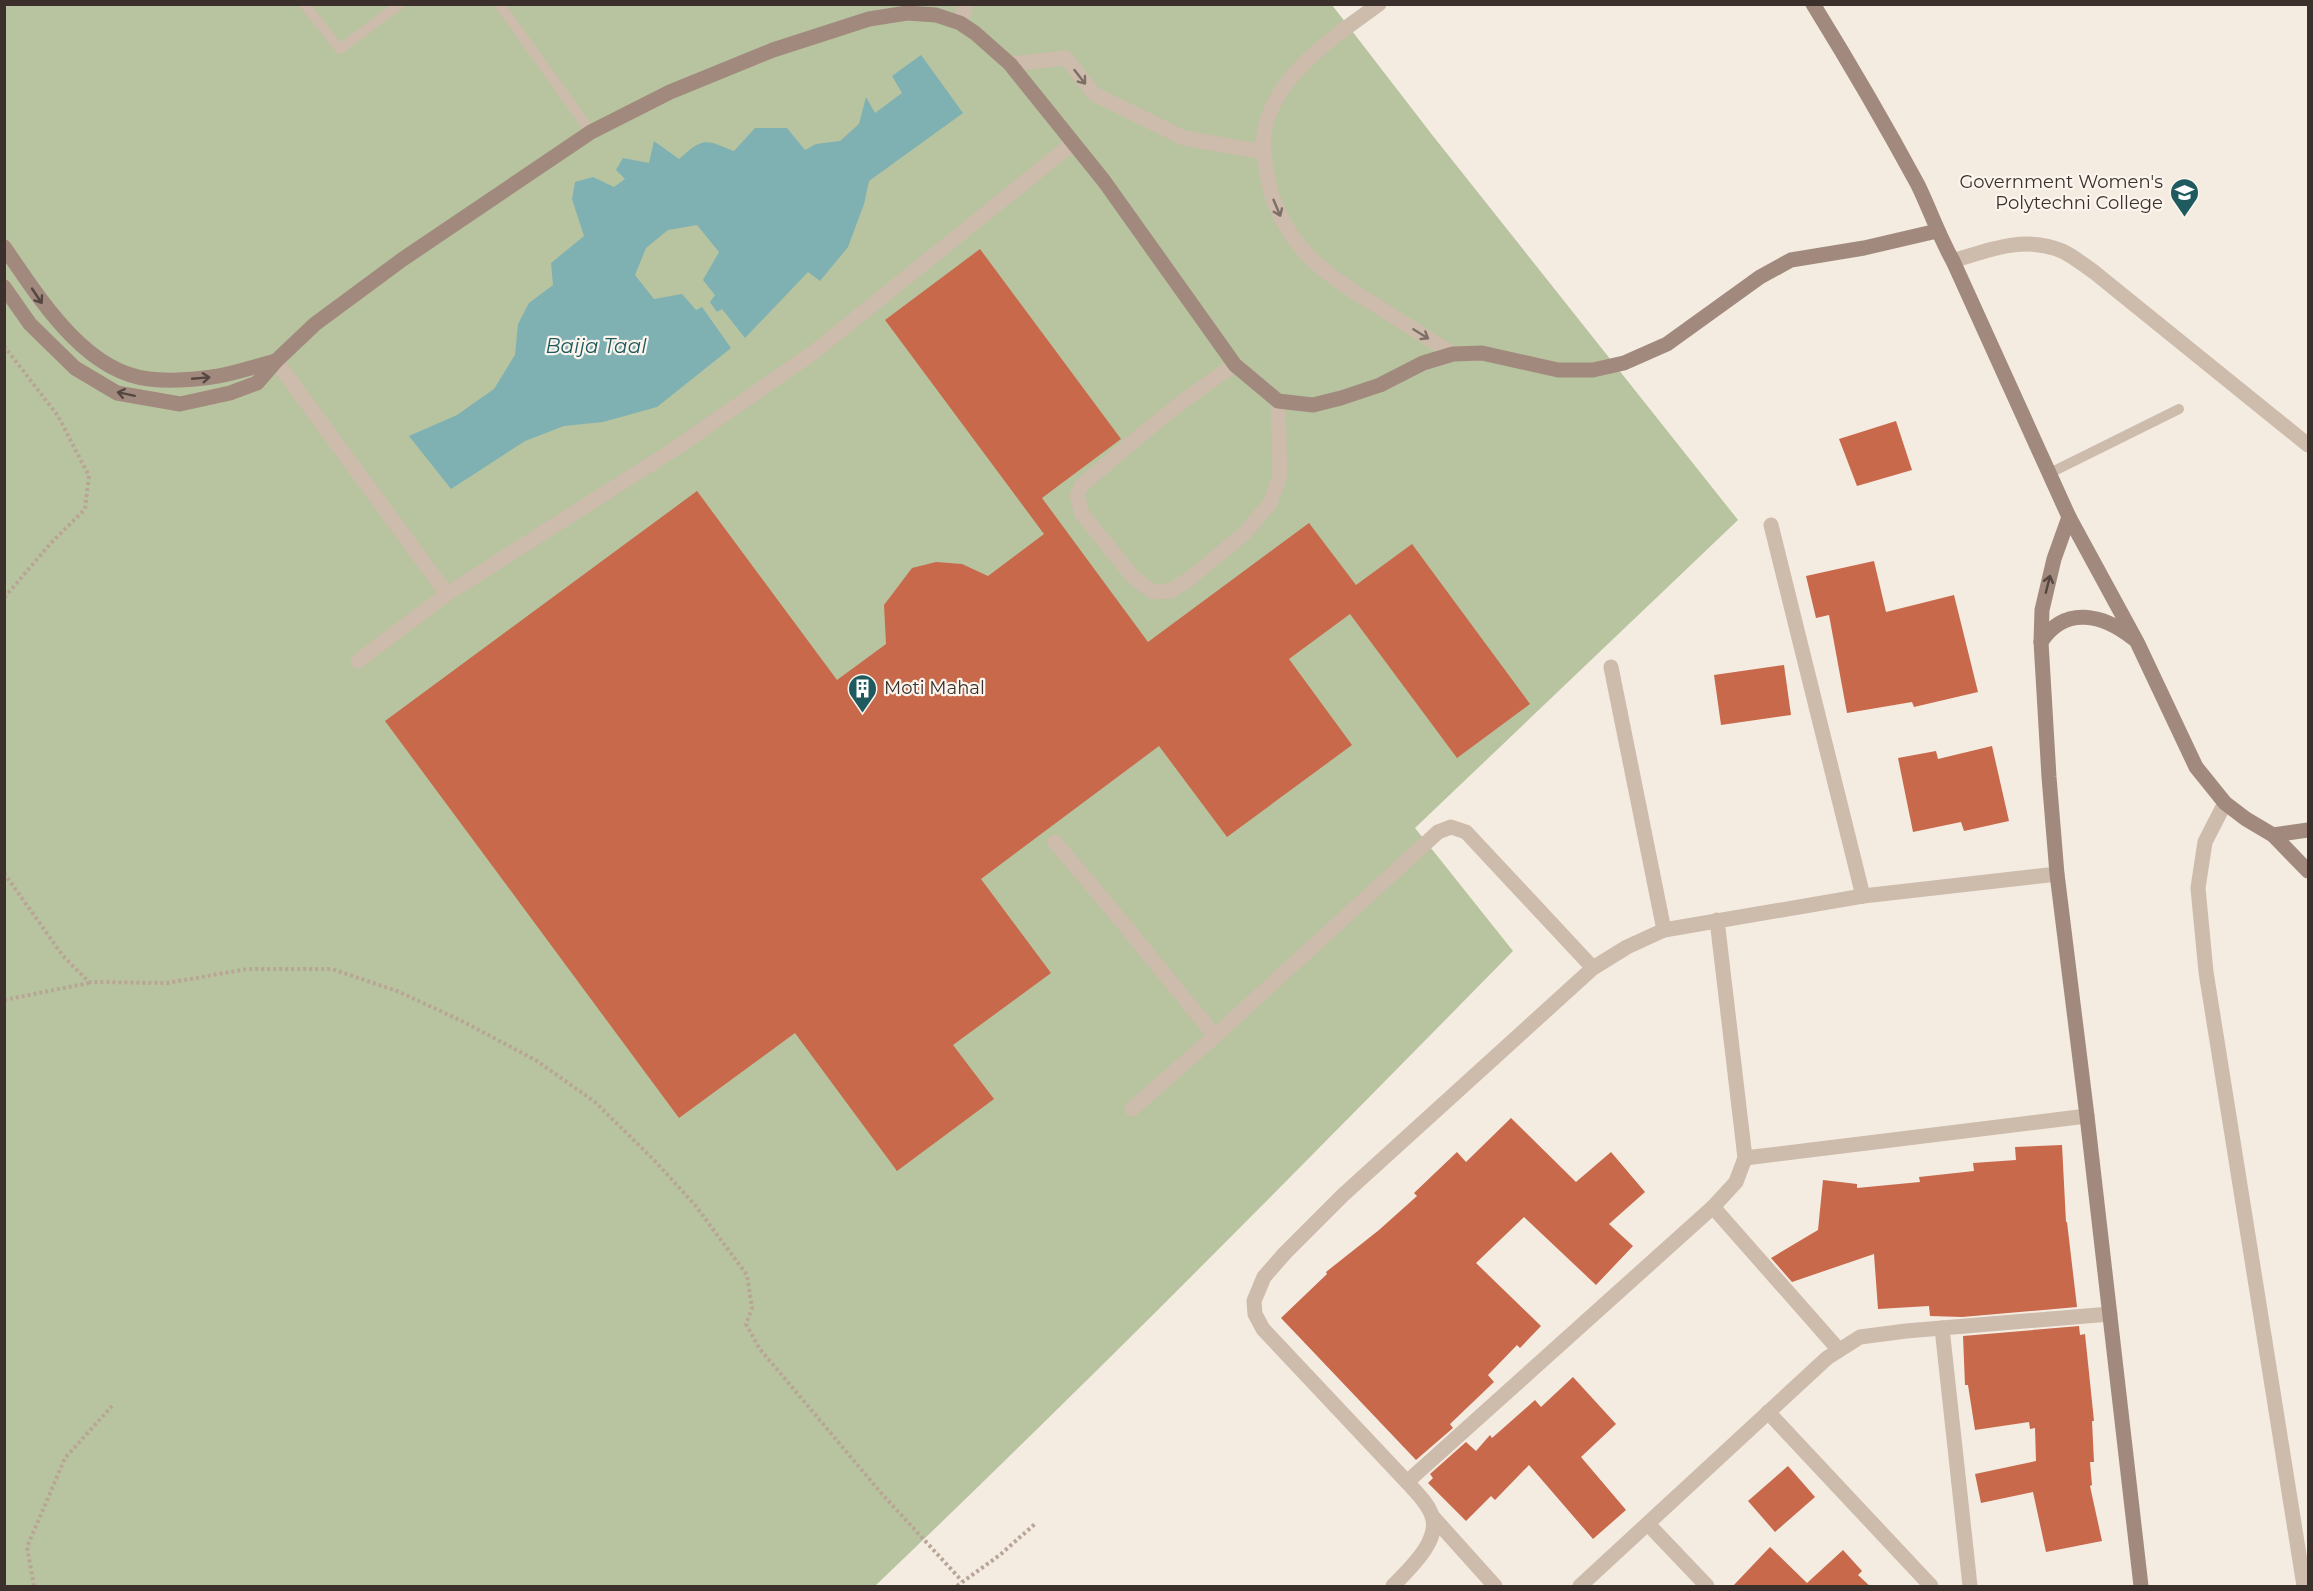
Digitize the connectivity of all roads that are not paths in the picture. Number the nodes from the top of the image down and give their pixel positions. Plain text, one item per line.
1 (304, 4) edge
2 (400, 4) edge
3 (499, 4) edge
4 (966, 4) edge
5 (1379, 4) edge
6 (1814, 4) edge
7 (960, 23) junction
8 (1010, 64) junction
9 (591, 132) junction
10 (1073, 143) junction
11 (1263, 152) junction
12 (1937, 231) junction
13 (4, 248) edge
14 (1953, 261) junction
15 (4, 286) edge
16 (1453, 354) junction
17 (276, 361) junction
18 (1235, 365) junction
19 (1278, 401) junction
20 (2179, 409) dead end
21 (2308, 445) edge
22 (2050, 473) junction
23 (2070, 517) junction
24 (1771, 525) dead end
25 (447, 594) junction
26 (2041, 642) junction
27 (2137, 642) junction
28 (358, 661) dead end
29 (1611, 667) dead end
30 (2225, 803) junction
31 (2308, 830) edge
32 (2272, 835) junction
33 (1054, 842) dead end
34 (2308, 871) edge
35 (2057, 874) junction
36 (1863, 896) junction
37 (1717, 920) junction
38 (1664, 930) junction
39 (1593, 968) junction
40 (1215, 1036) junction
41 (1132, 1109) dead end
42 (2087, 1116) junction
43 (1745, 1158) junction
44 (1713, 1208) junction
45 (2110, 1314) junction
46 (1942, 1328) junction
47 (1839, 1350) junction
48 (1768, 1412) junction
49 (1407, 1482) junction
50 (1433, 1517) junction
51 (1648, 1524) junction
52 (2305, 1584) edge
53 (1393, 1587) edge
54 (1495, 1587) edge
55 (1580, 1587) edge
56 (1707, 1587) edge
57 (1931, 1587) edge
58 (1970, 1587) edge
59 (2141, 1587) edge

1 - 2 lane
3 - 9 lane
4 - 7 street
5 - 11 street
6 - 12 street
7 - 8 street
7 - 9 street
8 - 10 street
8 -> 11 street
9 - 17 street
10 - 18 street
10 - 25 street
11 -> 16 street
12 - 14 street
12 - 16 street
13 -> 17 street
14 - 21 street
14 - 22 street
17 -> 15 street
16 - 19 street
17 - 25 street
18 - 19 street
18 - 19 street
20 - 22 lane
22 - 23 street
26 -> 23 street
23 - 27 street
24 - 36 street
25 - 28 street
26 - 27 street
26 - 35 street
27 - 30 street
29 - 38 street
30 - 32 street
30 - 52 street
31 - 32 street
32 - 34 street
33 - 40 street
35 - 36 street
35 - 42 street
36 - 37 street
37 - 38 street
37 - 43 street
38 - 39 street
39 - 40 street
39 - 49 street
40 - 41 street
42 - 43 street
42 - 45 street
43 - 44 street
44 - 47 street
44 - 49 street
45 - 46 street
45 - 59 street
46 - 47 street
46 - 58 street
47 - 48 street
48 - 51 street
48 - 57 street
49 - 50 street
50 - 53 street
50 - 54 street
51 - 55 street
51 - 56 street

